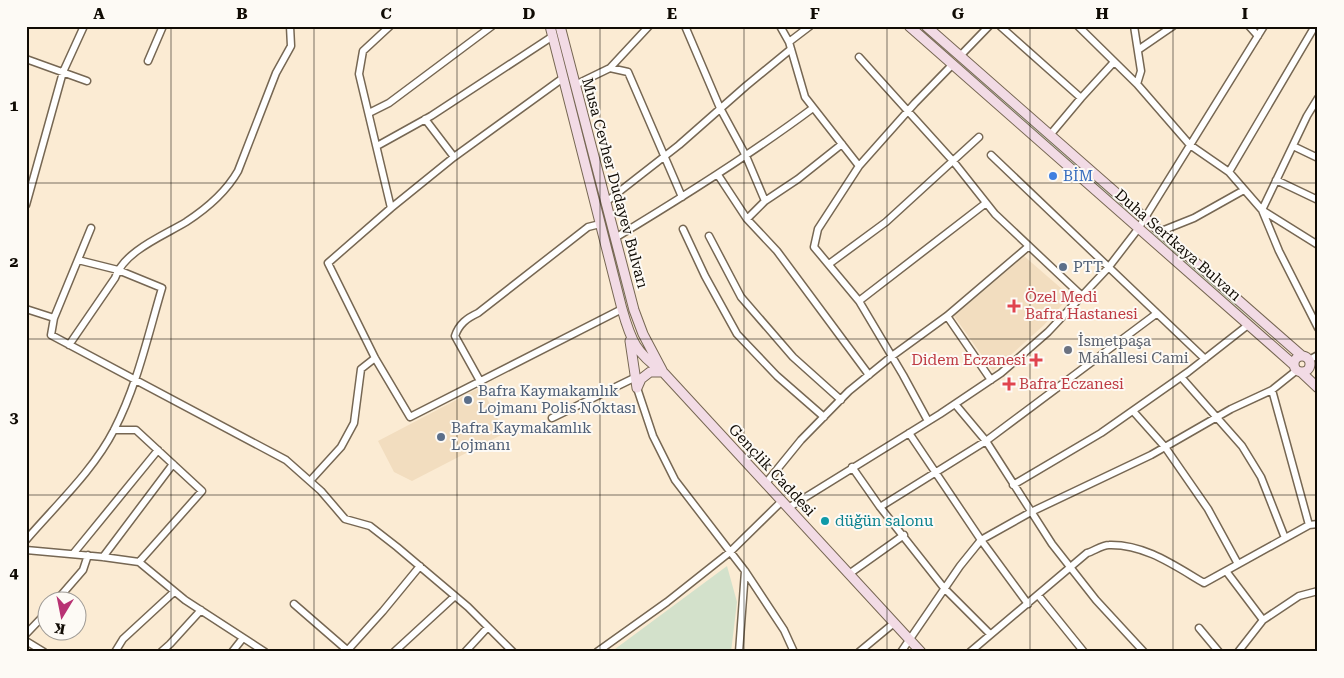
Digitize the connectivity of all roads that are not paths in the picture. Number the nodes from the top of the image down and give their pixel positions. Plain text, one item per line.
1 (84, 26) edge
2 (163, 26) edge
3 (290, 26) edge
4 (390, 26) edge
5 (492, 26) edge
6 (550, 26) edge
7 (560, 26) edge
8 (648, 26) edge
9 (686, 26) edge
10 (780, 26) edge
11 (810, 26) edge
12 (910, 26) edge
13 (926, 26) edge
14 (990, 26) edge
15 (1000, 26) edge
16 (1078, 26) edge
17 (1134, 26) edge
18 (1173, 26) edge
19 (1249, 26) edge
20 (1264, 26) edge
21 (1315, 26) edge
22 (553, 36) junction
23 (1258, 36) junction
24 (790, 46) junction
25 (1138, 50) junction
26 (960, 56) junction
27 (859, 57) dead end
28 (26, 59) edge
29 (148, 61) dead end
30 (1114, 62) junction
31 (953, 64) junction
32 (610, 68) junction
33 (63, 72) junction
34 (563, 78) junction
35 (87, 82) dead end
36 (1137, 84) junction
37 (575, 85) junction
38 (1081, 98) junction
39 (1318, 98) edge
40 (720, 108) junction
41 (813, 108) junction
42 (908, 111) junction
43 (369, 113) junction
44 (425, 119) junction
45 (1050, 135) junction
46 (979, 137) dead end
47 (842, 144) junction
48 (1190, 145) junction
49 (377, 146) junction
50 (1293, 146) junction
51 (665, 155) junction
52 (991, 155) dead end
53 (746, 156) junction
54 (454, 157) junction
55 (1318, 158) edge
56 (953, 161) junction
57 (859, 166) junction
58 (1229, 172) junction
59 (718, 175) junction
60 (1276, 180) junction
61 (1244, 190) junction
62 (682, 197) junction
63 (1318, 200) edge
64 (765, 201) junction
65 (606, 202) junction
66 (986, 203) junction
67 (26, 205) edge
68 (391, 208) junction
69 (1262, 210) junction
70 (747, 219) junction
71 (1144, 219) junction
72 (600, 224) junction
73 (90, 228) dead end
74 (682, 229) dead end
75 (1138, 229) junction
76 (1159, 232) junction
77 (709, 236) dead end
78 (616, 238) junction
79 (1318, 245) edge
80 (1029, 246) junction
81 (78, 260) junction
82 (828, 264) junction
83 (1108, 268) junction
84 (118, 270) junction
85 (1082, 296) junction
86 (858, 301) junction
87 (26, 309) edge
88 (622, 309) junction
89 (1156, 314) junction
90 (948, 316) junction
91 (54, 318) junction
92 (1248, 325) junction
93 (1318, 328) edge
94 (629, 333) junction
95 (648, 345) junction
96 (69, 346) junction
97 (1318, 355) edge
98 (892, 356) junction
99 (644, 357) junction
100 (375, 358) junction
101 (1204, 359) junction
102 (1307, 360) junction
103 (1297, 369) junction
104 (663, 372) junction
105 (1318, 372) edge
106 (869, 375) junction
107 (1182, 377) junction
108 (636, 378) junction
109 (991, 380) junction
110 (134, 381) junction
111 (480, 381) junction
112 (637, 388) junction
113 (1318, 388) edge
114 (1272, 390) junction
115 (841, 400) junction
116 (954, 404) junction
117 (1133, 411) junction
118 (824, 417) junction
119 (1217, 417) junction
120 (552, 418) dead end
121 (928, 421) junction
122 (114, 430) junction
123 (909, 432) junction
124 (986, 441) junction
125 (1165, 447) junction
126 (158, 450) junction
127 (173, 464) junction
128 (852, 467) junction
129 (936, 473) junction
130 (310, 481) junction
131 (766, 483) junction
132 (1013, 485) junction
133 (785, 505) junction
134 (880, 507) junction
135 (1031, 512) junction
136 (1318, 524) edge
137 (1309, 525) junction
138 (904, 535) junction
139 (1285, 538) junction
140 (26, 540) edge
141 (981, 540) junction
142 (26, 550) edge
143 (730, 552) junction
144 (73, 554) junction
145 (88, 556) junction
146 (103, 557) junction
147 (139, 562) junction
148 (1238, 564) junction
149 (420, 566) junction
150 (1070, 568) junction
151 (745, 571) junction
152 (1226, 571) junction
153 (849, 574) junction
154 (944, 588) junction
155 (66, 590) edge
156 (1318, 590) edge
157 (174, 592) junction
158 (1038, 595) junction
159 (455, 596) junction
160 (294, 604) dead end
161 (1028, 604) junction
162 (201, 610) junction
163 (1263, 620) junction
164 (38, 621) edge
165 (894, 623) junction
166 (488, 627) junction
167 (1199, 628) dead end
168 (26, 634) edge
169 (990, 634) junction
170 (243, 638) junction
171 (909, 639) junction
172 (26, 641) edge
173 (346, 651) edge
174 (44, 652) edge
175 (116, 652) edge
176 (161, 652) edge
177 (232, 652) edge
178 (265, 652) edge
179 (394, 652) edge
180 (465, 652) edge
181 (513, 652) edge
182 (597, 652) edge
183 (739, 652) edge
184 (794, 652) edge
185 (859, 652) edge
186 (901, 652) edge
187 (921, 652) edge
188 (970, 652) edge
189 (1084, 652) edge
190 (1144, 652) edge
191 (1219, 652) edge
192 (1238, 652) edge

1 - 33 street
2 - 29 street
3 - 84 street
4 - 43 street
5 - 43 street
6 - 22 main road, Musa Cevher Dudayev Bulvarı
7 - 37 main road, Musa Cevher Dudayev Bulvarı
8 - 32 street
9 - 40 street
10 - 24 street
11 - 24 street
12 - 31 main road, Duha Sertkaya Bulvarı
13 - 26 main road, Duha Sertkaya Bulvarı
14 - 26 street
15 - 38 street
16 - 30 street
17 - 25 street
18 - 25 street
19 - 23 street
20 - 23 street
21 - 58 street
22 - 34 main road, Musa Cevher Dudayev Bulvarı
22 - 44 street
23 - 48 street
24 - 40 street
24 - 41 street
25 - 36 street
26 - 45 main road, Duha Sertkaya Bulvarı
27 - 42 street
28 - 33 street
30 - 36 street
30 - 38 street
31 - 42 street
31 - 75 main road, Duha Sertkaya Bulvarı
32 - 37 street
32 - 51 street
33 - 35 street
33 - 67 street
34 - 54 street
34 - 72 main road, Musa Cevher Dudayev Bulvarı
36 - 48 street
37 - 65 main road, Musa Cevher Dudayev Bulvarı
38 - 45 street
39 - 50 street
40 - 51 street
40 - 53 street
41 - 47 street
41 - 53 street
42 - 56 street
42 - 57 street
43 - 49 street
44 - 49 street
44 - 54 street
45 - 71 main road, Duha Sertkaya Bulvarı
46 - 56 street
47 - 57 street
47 - 64 street
48 - 58 street
48 - 71 street
49 - 68 street
50 - 55 street
50 - 60 street
51 - 62 street
51 - 65 street
52 - 83 street
53 - 59 street
53 - 64 street
54 - 68 street
56 - 66 street
56 - 82 street
57 - 82 street
58 - 61 street
59 - 62 street
59 - 70 street
60 - 63 street
60 - 69 street
61 - 69 street
61 - 76 street
62 - 78 street
64 - 70 street
65 - 78 main road, Musa Cevher Dudayev Bulvarı
66 - 80 street
66 - 86 street
68 - 100 street
69 - 79 street
69 - 93 street
70 - 106 street
71 - 75 street
71 - 76 main road, Duha Sertkaya Bulvarı
72 - 88 main road, Musa Cevher Dudayev Bulvarı
72 - 111 street
73 - 81 street
74 - 118 street
75 - 83 street
75 - 92 main road, Duha Sertkaya Bulvarı
76 - 102 main road, Duha Sertkaya Bulvarı
77 - 115 street
78 - 95 main road, Musa Cevher Dudayev Bulvarı
80 - 85 street
80 - 90 street
81 - 84 street
81 - 91 street
82 - 86 street
83 - 85 street
83 - 89 street
84 - 96 street
84 - 110 street
85 - 109 street
86 - 98 street
87 - 91 street
88 - 94 main road, Musa Cevher Dudayev Bulvarı
88 - 111 street
89 - 101 street
89 - 124 street
90 - 98 street
90 - 109 street
91 - 96 street
92 - 101 street
92 - 103 main road, Duha Sertkaya Bulvarı
94 - 99 main road, Musa Cevher Dudayev Bulvarı
94 - 108 main road, Musa Cevher Dudayev Bulvarı
95 - 99 main road
95 - 104 main road, Musa Cevher Dudayev Bulvarı
96 - 110 street
97 - 102 street
98 - 106 street
98 - 121 street
99 - 104 main road, Musa Cevher Dudayev Bulvarı
99 - 112 main road
100 - 111 street
100 - 130 street
101 - 107 street
102 - 103 main road
102 - 103 main road
102 - 105 main road, Duha Sertkaya Bulvarı
103 - 113 main road, Duha Sertkaya Bulvarı
103 - 114 street
104 - 112 main road
104 - 131 main road, Gençlik Caddesi
106 - 115 street
107 - 117 street
107 - 119 street
108 - 112 main road, Musa Cevher Dudayev Bulvarı
108 - 120 street
109 - 116 street
110 - 122 street
110 - 130 street
112 - 143 street
114 - 119 street
114 - 137 street
115 - 118 street
116 - 121 street
116 - 124 street
117 - 125 street
117 - 132 street
118 - 131 street
119 - 125 street
119 - 139 street
121 - 123 street
122 - 126 street
122 - 140 street
123 - 128 street
123 - 129 street
124 - 129 street
124 - 132 street
125 - 135 street
125 - 148 street
126 - 127 street
126 - 144 street
127 - 146 street
127 - 147 street
128 - 133 street
128 - 134 street
129 - 134 street
129 - 141 street
130 - 149 street
131 - 133 main road, Gençlik Caddesi
132 - 135 street
133 - 143 street
133 - 153 main road, Gençlik Caddesi
134 - 138 street
135 - 141 street
135 - 150 street
136 - 137 street
137 - 139 street
138 - 153 street
138 - 154 street
139 - 148 street
141 - 154 street
141 - 161 street
142 - 144 street
143 - 151 street
143 - 182 street
144 - 145 street
145 - 146 street
145 - 155 street
146 - 147 street
147 - 157 street
148 - 152 street
149 - 159 street
149 - 173 street
150 - 152 street
150 - 158 street
150 - 190 street
151 - 183 street
151 - 184 street
152 - 163 street
153 - 165 main road, Gençlik Caddesi
154 - 169 street
154 - 171 street
156 - 163 street
157 - 162 street
157 - 175 street
158 - 161 street
158 - 189 street
159 - 166 street
159 - 179 street
160 - 173 street
161 - 169 street
162 - 170 street
162 - 176 street
163 - 192 street
164 - 168 street
165 - 171 main road, Gençlik Caddesi
165 - 185 street
166 - 180 street
166 - 181 street
167 - 191 street
169 - 188 street
170 - 177 street
170 - 178 street
171 - 186 street
171 - 187 main road, Gençlik Caddesi
172 - 174 street

